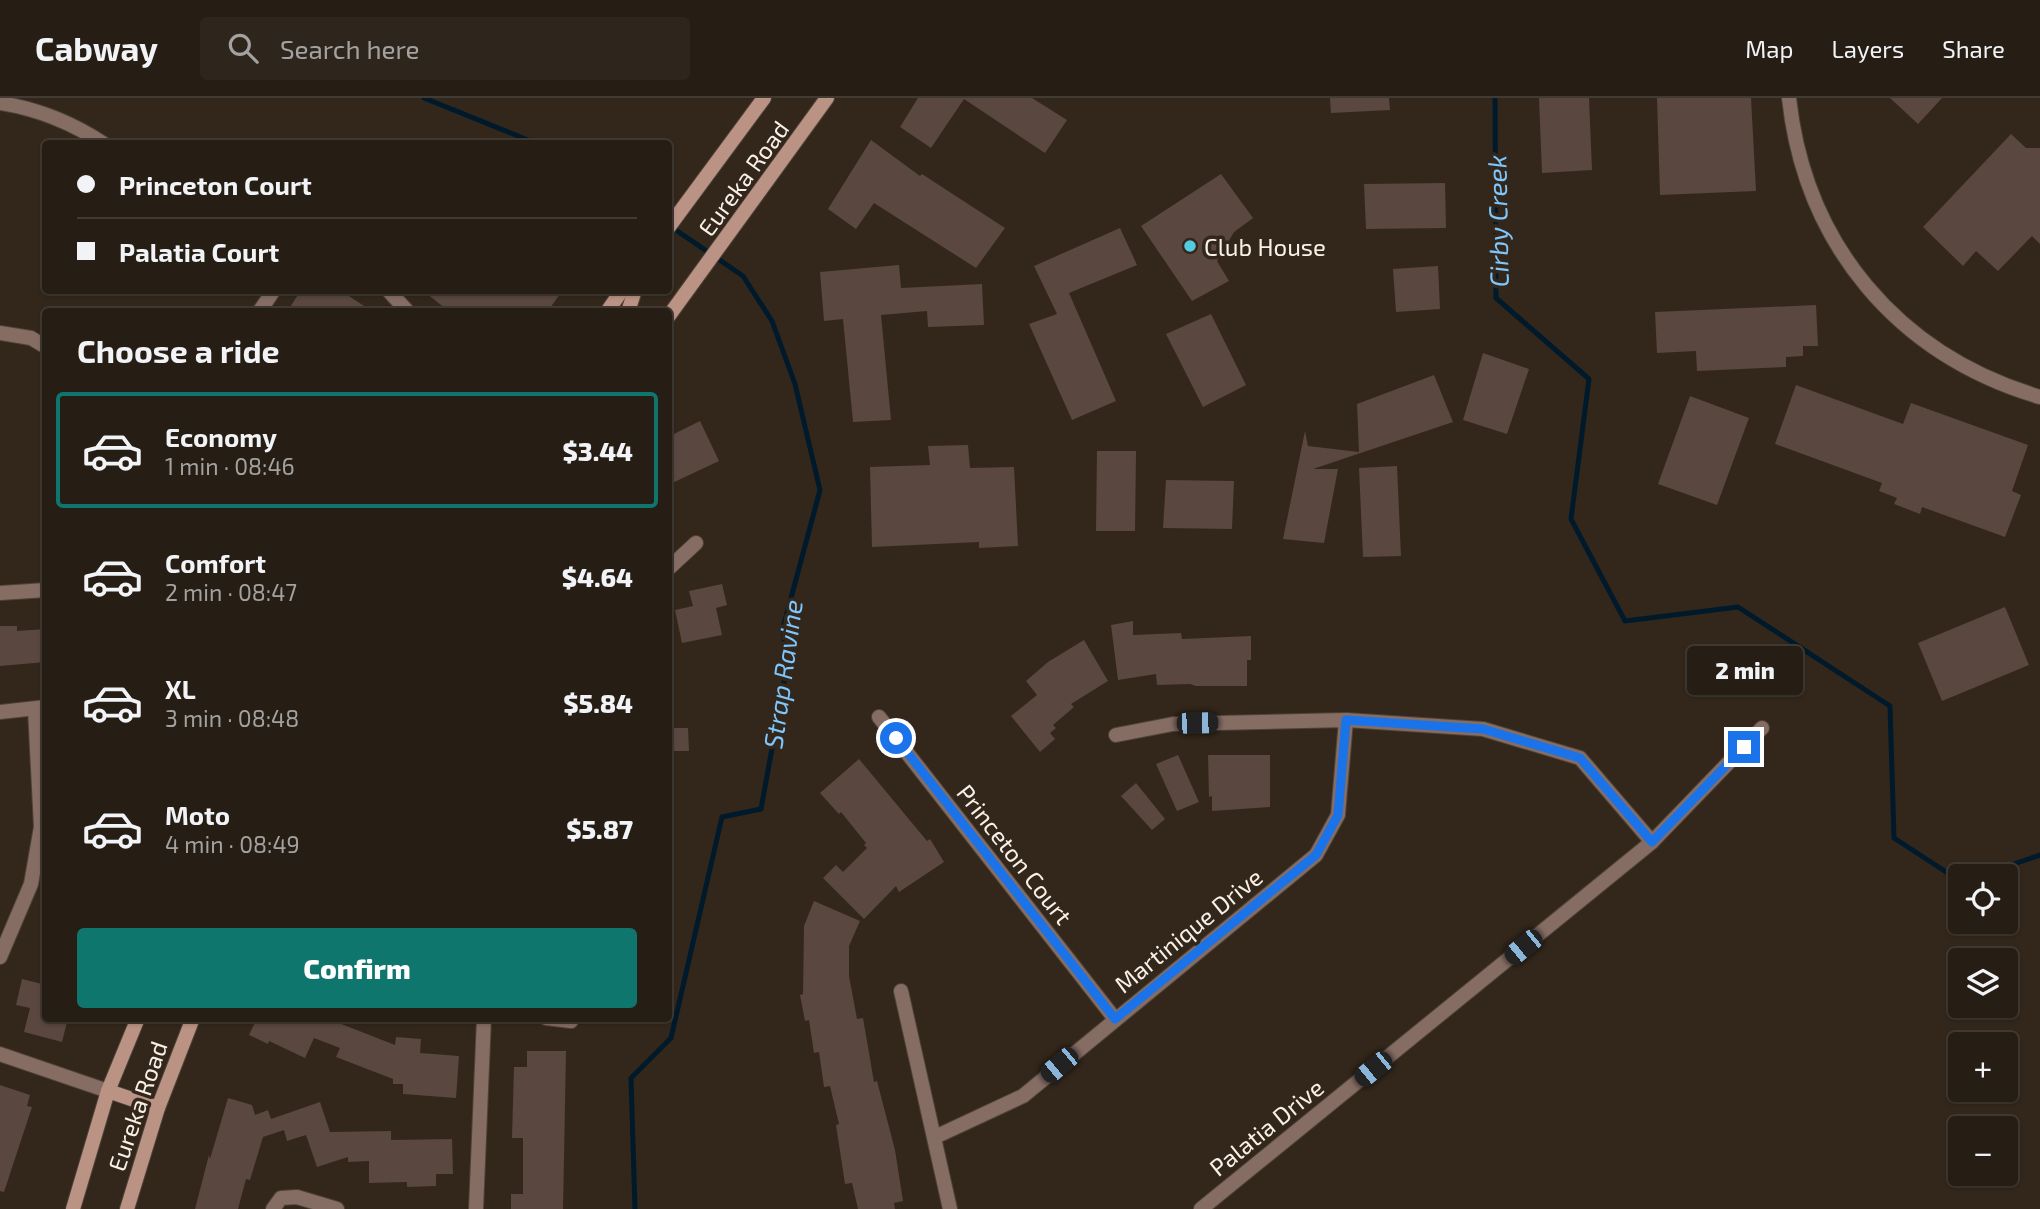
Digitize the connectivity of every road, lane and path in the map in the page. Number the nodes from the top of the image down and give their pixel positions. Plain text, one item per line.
1 (764, 98) edge
2 (827, 98) edge
3 (1789, 98) edge
4 (0, 103) edge
5 (97, 140) edge
6 (672, 223) edge
7 (392, 294) edge
8 (404, 308) edge
9 (672, 312) edge
10 (0, 333) edge
11 (42, 345) edge
12 (2040, 397) edge
13 (696, 543) dead end
14 (672, 565) edge
15 (42, 590) edge
16 (0, 593) edge
17 (40, 708) edge
18 (0, 712) edge
19 (879, 717) dead end
20 (1346, 720) junction
21 (1762, 728) dead end
22 (1116, 735) dead end
23 (1652, 842) junction
24 (0, 957) edge
25 (901, 991) dead end
26 (1115, 1019) junction
27 (136, 1022) edge
28 (191, 1022) edge
29 (484, 1022) edge
30 (0, 1054) edge
31 (108, 1091) junction
32 (158, 1108) junction
33 (935, 1137) junction
34 (73, 1209) edge
35 (127, 1209) edge
36 (273, 1209) edge
37 (337, 1209) edge
38 (476, 1209) edge
39 (950, 1209) edge
40 (1201, 1209) edge

1 - 6 main road, Eureka Road
2 - 9 main road, Eureka Road
3 - 12 street
4 - 5 street
7 - 8 street
10 - 11 street
13 - 14 street
15 - 16 street
17 - 18 street
17 - 24 street
19 - 26 street, Princeton Court
20 - 22 street
20 - 23 street
20 - 26 street, Martinique Drive
21 - 23 street, Palatia Drive
23 - 40 street, Palatia Drive
25 - 33 street
26 - 33 street, Martinique Drive
27 - 31 main road, Eureka Road
28 - 32 main road, Eureka Road
29 - 38 street
30 - 31 street
31 - 32 main road
31 - 34 main road, Eureka Road
32 - 35 main road, Eureka Road
33 - 39 street
36 - 37 street

